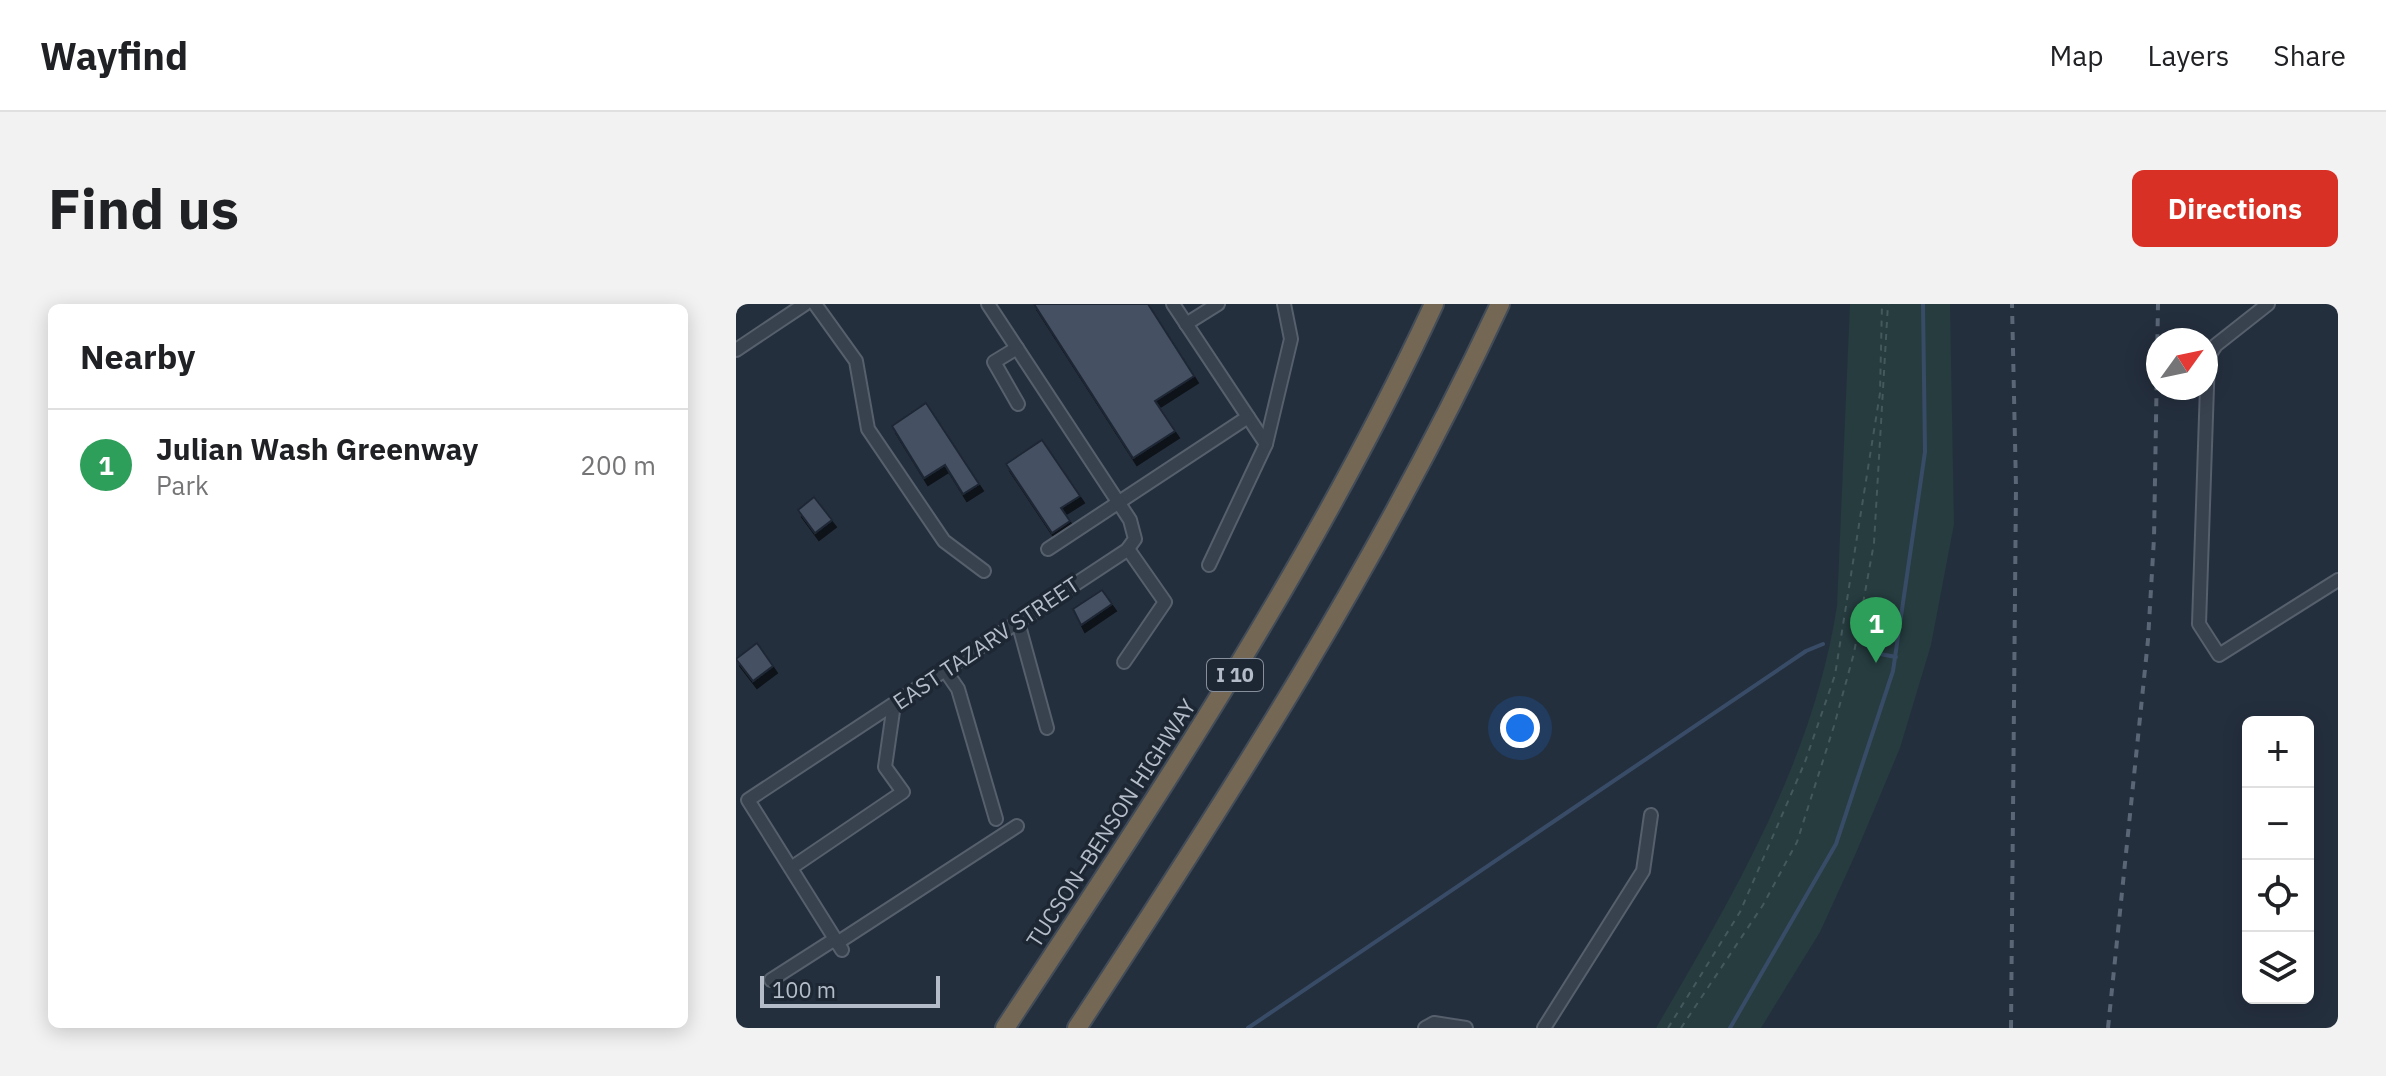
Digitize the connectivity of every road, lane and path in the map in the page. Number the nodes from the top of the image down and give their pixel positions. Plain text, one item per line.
1 (805, 304) edge
2 (815, 304) edge
3 (988, 304) edge
4 (1173, 304) edge
5 (1218, 304) edge
6 (1284, 304) edge
7 (1434, 304) edge
8 (1500, 304) edge
9 (1882, 304) edge
10 (1888, 304) edge
11 (2268, 304) edge
12 (1186, 324) junction
13 (1017, 348) junction
14 (736, 350) edge
15 (1018, 404) dead end
16 (1248, 417) junction
17 (1266, 444) junction
18 (1119, 502) junction
19 (1048, 549) dead end
20 (1128, 549) junction
21 (1209, 565) dead end
22 (984, 571) dead end
23 (2338, 580) edge
24 (1018, 622) junction
25 (1124, 662) dead end
26 (945, 670) junction
27 (890, 707) junction
28 (1047, 728) dead end
29 (748, 800) junction
30 (736, 809) edge
31 (1651, 815) dead end
32 (996, 819) dead end
33 (1017, 826) dead end
34 (791, 868) junction
35 (838, 944) junction
36 (771, 980) dead end
37 (1005, 1028) edge
38 (1077, 1028) edge
39 (1425, 1028) edge
40 (1466, 1028) edge
41 (1544, 1028) edge
42 (1668, 1028) edge
43 (1681, 1028) edge

1 - 14 street
2 - 22 street
3 - 13 street
4 - 12 street
5 - 12 street
6 - 17 street
7 - 37 highway, TUCSON–BENSON HIGHWAY / I 10
8 - 38 highway, I 10
9 - 42 path
10 - 43 path
11 - 23 street
12 - 16 street
13 - 15 street
13 - 18 street
16 - 17 street
16 - 18 street
17 - 21 street
18 - 19 street
18 - 20 street
20 - 24 street, EAST TAZARV STREET
20 - 25 street
24 - 26 street, EAST TAZARV STREET
24 - 28 street
26 - 27 street, EAST TAZARV STREET
26 - 32 street
27 - 29 street, EAST TAZARV STREET
27 - 34 street
29 - 30 street, EAST TAZARV STREET
29 - 34 street
31 - 41 street
33 - 35 street
34 - 35 street
35 - 36 street
39 - 40 street

